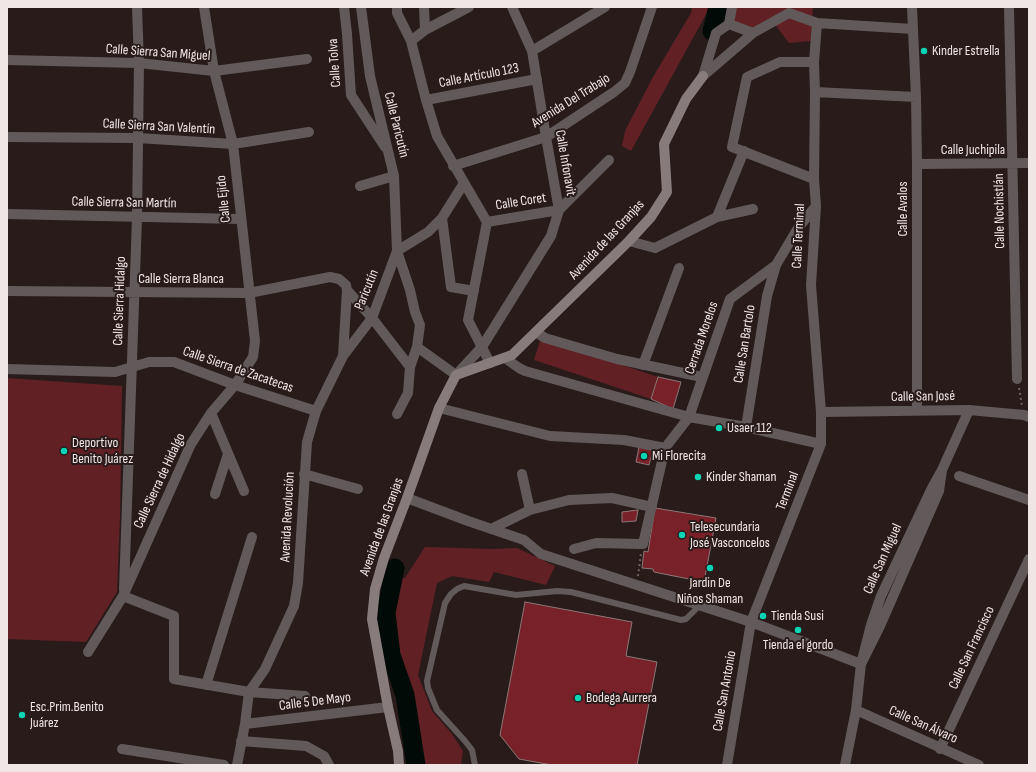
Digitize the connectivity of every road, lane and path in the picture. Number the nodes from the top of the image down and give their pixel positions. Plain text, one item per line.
1 (137, 7) edge
2 (204, 7) edge
3 (344, 7) edge
4 (361, 7) edge
5 (397, 7) edge
6 (424, 7) edge
7 (470, 7) edge
8 (512, 7) edge
9 (605, 7) edge
10 (652, 7) edge
11 (732, 7) edge
12 (912, 7) edge
13 (1009, 7) edge
14 (729, 24) junction
15 (817, 24) junction
16 (913, 29) junction
17 (425, 30) junction
18 (753, 33) junction
19 (411, 41) junction
20 (532, 51) junction
21 (307, 59) dead end
22 (7, 60) edge
23 (814, 62) junction
24 (138, 63) junction
25 (214, 71) junction
26 (703, 76) junction
27 (537, 79) junction
28 (815, 92) junction
29 (916, 97) junction
30 (426, 100) junction
31 (309, 132) dead end
32 (7, 137) edge
33 (546, 137) junction
34 (138, 138) junction
35 (233, 144) junction
36 (744, 151) junction
37 (389, 154) junction
38 (609, 160) dead end
39 (1029, 163) edge
40 (916, 164) junction
41 (1012, 164) junction
42 (453, 166) junction
43 (394, 176) junction
44 (814, 179) junction
45 (464, 183) junction
46 (360, 186) dead end
47 (816, 206) junction
48 (753, 209) dead end
49 (559, 210) junction
50 (7, 214) edge
51 (718, 217) junction
52 (137, 218) junction
53 (442, 218) junction
54 (240, 219) junction
55 (487, 222) junction
56 (629, 241) junction
57 (397, 251) junction
58 (776, 265) junction
59 (678, 268) dead end
60 (347, 290) junction
61 (7, 291) edge
62 (474, 291) junction
63 (135, 293) junction
64 (249, 293) junction
65 (372, 318) junction
66 (536, 332) junction
67 (482, 346) junction
68 (417, 347) junction
69 (343, 356) junction
70 (505, 358) junction
71 (490, 363) junction
72 (643, 365) junction
73 (132, 366) junction
74 (410, 366) junction
75 (7, 369) edge
76 (456, 375) junction
77 (702, 377) junction
78 (1017, 379) joint
79 (235, 385) junction
80 (439, 408) junction
81 (969, 410) junction
82 (316, 411) junction
83 (917, 411) junction
84 (821, 412) junction
85 (211, 413) junction
86 (397, 414) dead end
87 (1026, 416) edge
88 (689, 417) junction
89 (746, 428) junction
90 (821, 444) junction
91 (666, 448) junction
92 (228, 454) junction
93 (304, 474) junction
94 (522, 474) dead end
95 (959, 476) dead end
96 (358, 489) dead end
97 (244, 490) dead end
98 (215, 494) dead end
99 (407, 498) junction
100 (1029, 500) edge
101 (652, 507) junction
102 (530, 510) junction
103 (491, 529) junction
104 (252, 537) dead end
105 (643, 544) junction
106 (574, 549) dead end
107 (1029, 559) edge
108 (636, 585) junction
109 (123, 596) junction
110 (699, 606) junction
111 (751, 622) junction
112 (88, 652) dead end
113 (861, 664) junction
114 (206, 685) junction
115 (249, 692) junction
116 (304, 696) dead end
117 (388, 707) junction
118 (856, 710) junction
119 (245, 724) junction
120 (241, 742) junction
121 (122, 749) dead end
122 (940, 749) junction
123 (963, 762) edge
124 (224, 765) edge
125 (237, 765) edge
126 (329, 765) edge
127 (399, 765) edge
128 (475, 765) edge
129 (727, 765) edge
130 (845, 765) edge
131 (979, 765) edge

1 - 24 street, Calle Sierra Hidalgo
2 - 25 street, Calle Ejido
3 - 37 street, Calle Tolva
4 - 37 street, Calle Paricutín
5 - 19 street
6 - 17 street
7 - 17 street
8 - 20 street, Calle Infonavit
9 - 20 street, Calle Artículo 123
10 - 33 street, Avenida Del Trabajo
11 - 14 street
12 - 16 street, Calle Avalos
13 - 41 street, Calle Nochistlán
14 - 18 street
14 - 26 street, Avenida de las Granjas
15 - 16 street
15 - 18 street
15 - 23 street
16 - 29 street, Calle Avalos
17 - 19 street
18 - 26 street
19 - 30 street
20 - 27 street, Calle Infonavit
21 - 25 street, Calle Sierra San Miguel
22 - 24 street, Calle Sierra San Miguel
23 - 28 street, Calle Terminal
23 - 36 street
24 - 25 street, Calle Sierra San Miguel
24 - 34 street, Calle Sierra Hidalgo
25 - 35 street, Calle Ejido
26 - 56 street, Avenida de las Granjas
27 - 30 street, Calle Artículo 123
27 - 33 street, Calle Infonavit
28 - 29 street
28 - 44 street, Calle Terminal
29 - 40 street, Calle Avalos
30 - 42 street
31 - 35 street, Calle Sierra San Valentín
32 - 34 street, Calle Sierra San Valentín
33 - 42 street, Avenida Del Trabajo
33 - 49 street, Calle Infonavit
34 - 35 street, Calle Sierra San Valentín
34 - 52 street, Calle Sierra Hidalgo
35 - 54 street, Calle Ejido
36 - 44 street
36 - 51 street
37 - 43 street, Calle Paricutín
38 - 49 street
39 - 41 street, Calle Juchipila
40 - 41 street, Calle Juchipila
40 - 83 street, Calle Avalos
41 - 78 street, Calle Nochistlán
42 - 45 street
43 - 46 street
43 - 57 street, Calle Paricutín
44 - 47 street, Calle Terminal
45 - 53 street
45 - 55 street
47 - 58 street
47 - 84 street, Calle Terminal
48 - 51 street
49 - 55 street, Calle Coret
49 - 67 street, Avenida de las Granjas
50 - 52 street, Calle Sierra San Martín
51 - 56 street
52 - 54 street, Calle Sierra San Martín
52 - 63 street, Calle Sierra Hidalgo
53 - 57 street
53 - 62 street
54 - 64 street, Calle Ejido
55 - 62 street
56 - 66 street, Avenida de las Granjas
57 - 65 street, Paricutín
57 - 68 street
58 - 77 street, Cerrada Morelos
58 - 89 street, Calle San Bartolo
59 - 72 street
60 - 64 street, Calle Sierra Blanca
60 - 65 street
60 - 69 street, Avenida Revolución
61 - 63 street, Calle Sierra Blanca
62 - 67 street
63 - 64 street, Calle Sierra Blanca
63 - 73 street, Calle Sierra Hidalgo
64 - 79 street, Calle Ejido
65 - 69 street, Paricutín
65 - 74 street
66 - 70 street, Avenida de las Granjas
66 - 72 street
67 - 71 street
67 - 76 street, Avenida de las Granjas
68 - 74 street
68 - 76 street
69 - 82 street, Avenida Revolución
70 - 71 street, Avenida de las Granjas
70 - 88 street
71 - 76 street, Avenida de las Granjas
72 - 77 street
73 - 75 street, Calle Sierra de Zacatecas
73 - 79 street, Calle Sierra de Zacatecas
73 - 109 street, Calle Sierra Hidalgo
74 - 86 street
76 - 80 street, Avenida de las Granjas
77 - 88 street, Cerrada Morelos
78 - 87 path
79 - 82 street, Calle Sierra de Zacatecas
79 - 85 street, Calle Sierra de Hidalgo
80 - 91 street
80 - 99 street, Avenida de las Granjas
81 - 83 street, Calle San José
81 - 87 street, Calle San José
81 - 113 street, Calle San Miguel
82 - 93 street, Avenida Revolución
83 - 84 street, Calle San José
84 - 90 street, Terminal
85 - 92 street
85 - 109 street, Calle Sierra de Hidalgo
88 - 89 street
88 - 91 street, Cerrada Morelos
89 - 90 street
90 - 111 street, Terminal
91 - 101 street
92 - 97 street
92 - 98 street
93 - 96 street
93 - 115 street, Avenida Revolución
94 - 102 street
95 - 100 street
99 - 103 street
99 - 117 street, Avenida de las Granjas
101 - 102 street
101 - 105 street
102 - 103 street
103 - 108 street
104 - 114 street
105 - 106 street
105 - 108 path
107 - 122 street, Calle San Francisco
108 - 110 street
109 - 112 street, Calle Sierra de Hidalgo
109 - 114 street
110 - 111 street
110 - 128 lane
111 - 113 street
111 - 129 street, Calle San Antonio
113 - 118 street, Calle San Miguel
114 - 115 street
115 - 116 street
115 - 119 street, Avenida Revolución
117 - 119 street, Calle 5 De Mayo
117 - 127 street, Avenida de las Granjas
118 - 122 street, Calle San Álvaro
118 - 130 street, Calle San Miguel
119 - 120 street, Avenida Revolución
120 - 125 street, Avenida Revolución
120 - 126 street
121 - 124 street
122 - 123 street, Calle San Álvaro
123 - 131 street, Calle San Álvaro

